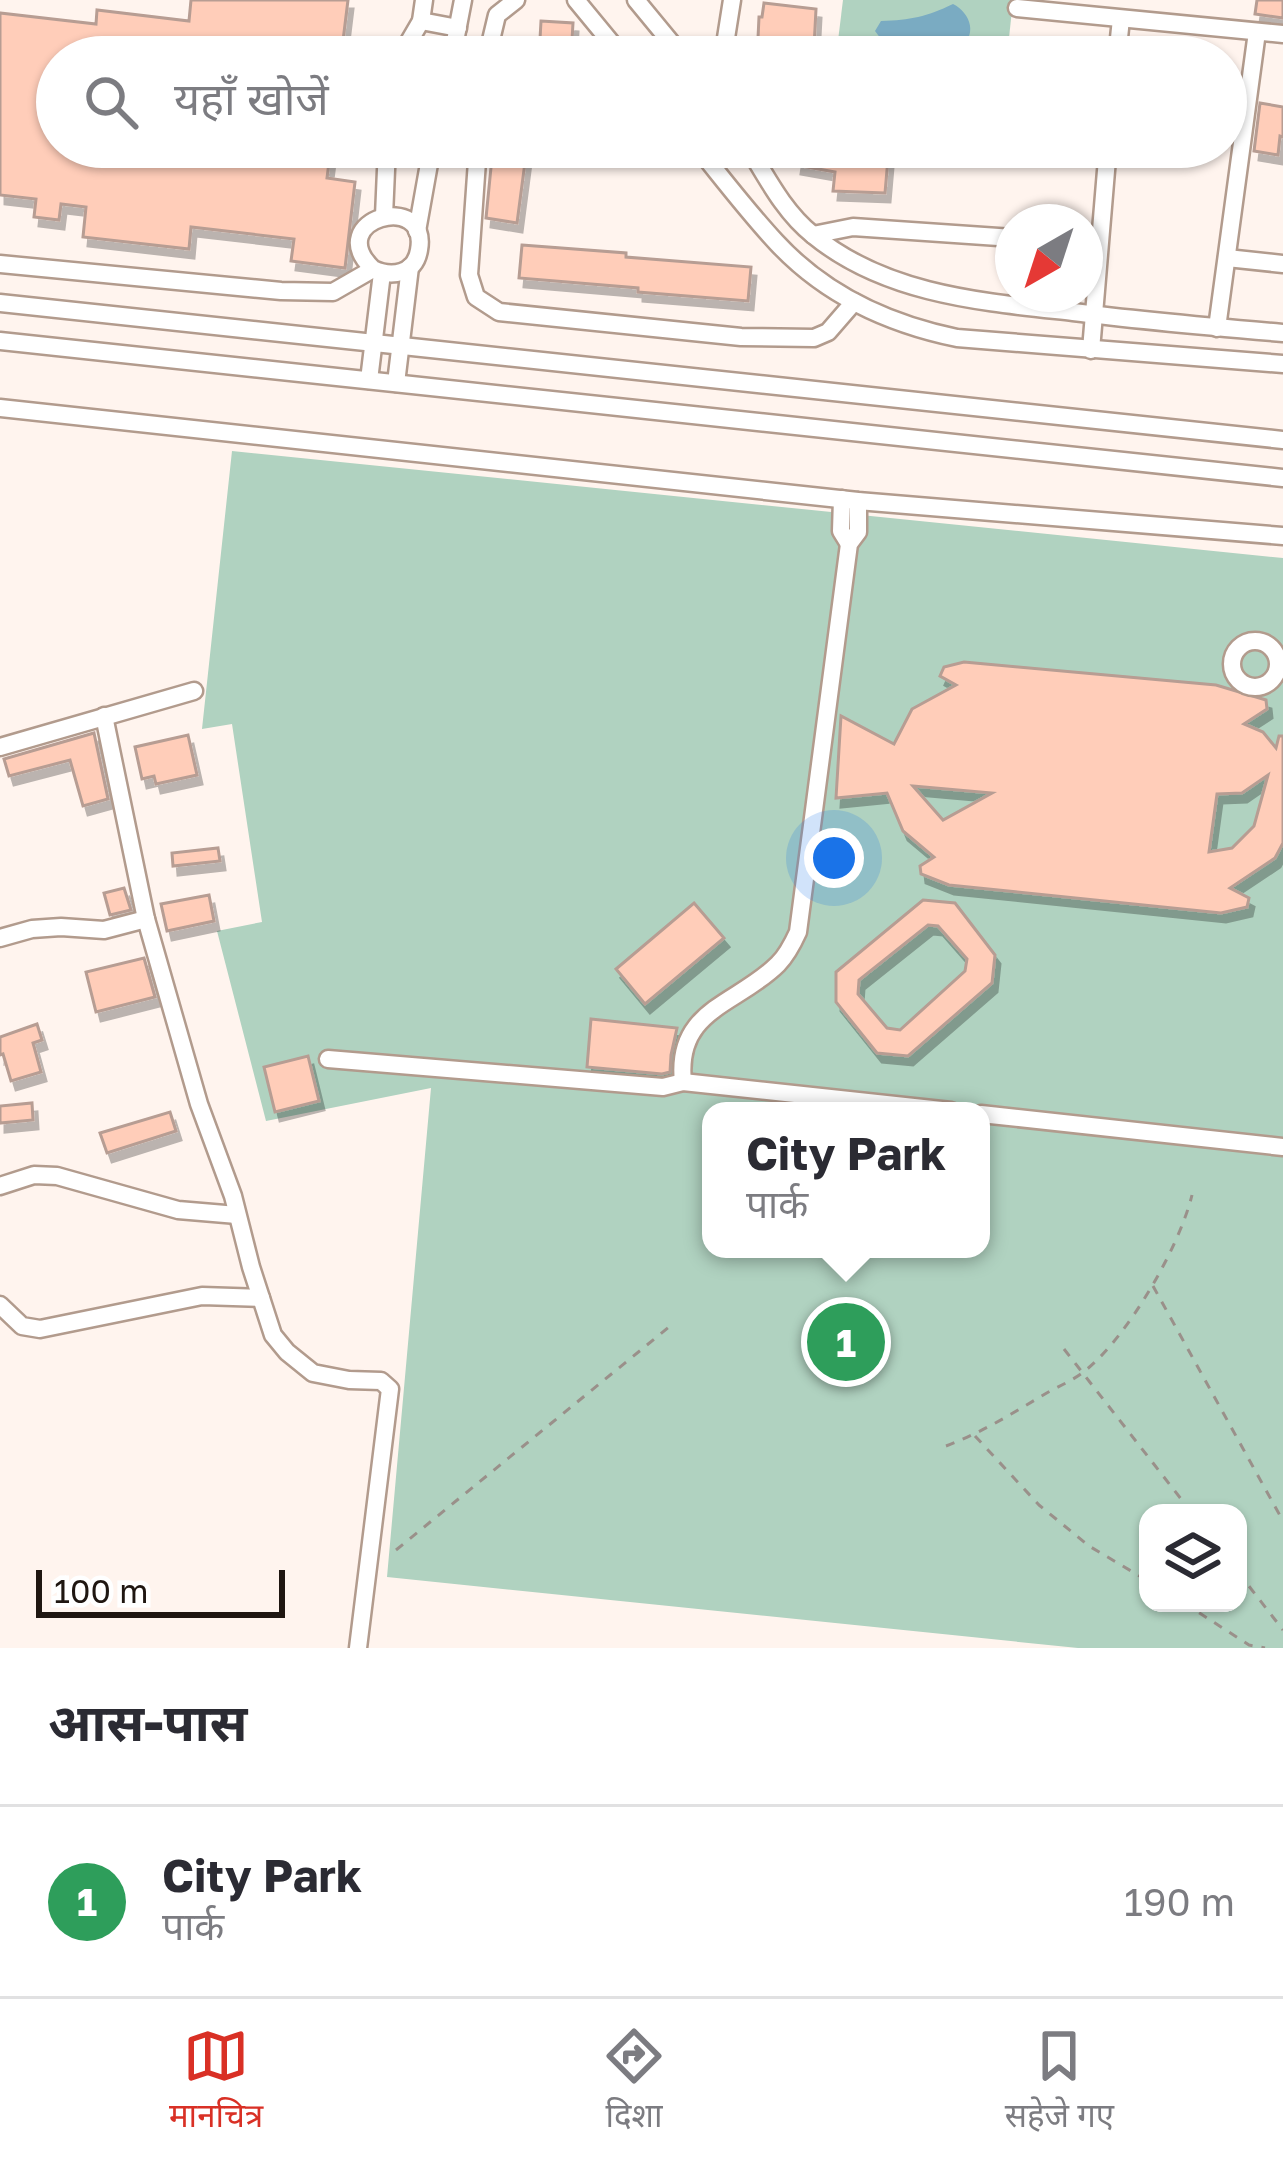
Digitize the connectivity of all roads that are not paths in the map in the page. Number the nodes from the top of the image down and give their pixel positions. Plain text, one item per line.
1 (424, 0) edge
2 (463, 0) edge
3 (516, 0) edge
4 (576, 0) edge
5 (636, 0) edge
6 (732, 0) edge
7 (1016, 8) dead end
8 (1121, 19) junction
9 (422, 21) junction
10 (458, 28) junction
11 (1258, 32) junction
12 (1283, 34) edge
13 (413, 36) edge
14 (456, 36) edge
15 (492, 36) edge
16 (606, 36) edge
17 (666, 36) edge
18 (726, 36) edge
19 (1119, 36) edge
20 (1247, 112) edge
21 (386, 168) edge
22 (428, 168) edge
23 (477, 168) edge
24 (714, 168) edge
25 (761, 168) edge
26 (1104, 168) edge
27 (1239, 168) edge
28 (1098, 204) edge
29 (383, 216) junction
30 (417, 231) junction
31 (813, 235) junction
32 (995, 237) edge
33 (1227, 258) junction
34 (0, 264) edge
35 (1283, 264) edge
36 (410, 267) junction
37 (378, 271) junction
38 (995, 299) edge
39 (854, 302) junction
40 (0, 303) edge
41 (1078, 312) edge
42 (1093, 312) edge
43 (1093, 315) junction
44 (1217, 328) junction
45 (1283, 333) edge
46 (0, 341) edge
47 (375, 344) junction
48 (399, 346) junction
49 (1091, 350) junction
50 (1283, 364) edge
51 (369, 380) junction
52 (396, 383) junction
53 (0, 407) edge
54 (1283, 440) edge
55 (1283, 478) edge
56 (850, 500) junction
57 (1283, 536) edge
58 (194, 691) dead end
59 (104, 716) junction
60 (0, 746) edge
61 (146, 919) junction
62 (0, 938) edge
63 (328, 1059) dead end
64 (683, 1082) junction
65 (868, 1102) edge
66 (990, 1115) edge
67 (1283, 1147) edge
68 (0, 1186) edge
69 (237, 1215) junction
70 (261, 1298) junction
71 (0, 1305) edge
72 (358, 1648) edge

1 - 9 street
2 - 10 street
3 - 15 street
4 - 16 street
5 - 17 street
6 - 18 street
7 - 8 street
8 - 11 street
8 - 19 street
9 - 10 street
9 - 13 street
10 - 14 street
11 - 12 street
11 - 20 street
21 - 29 street
22 - 30 street
23 - 39 street
24 - 39 street
25 - 31 street
26 - 28 street
27 - 33 street
29 - 30 street
29 - 37 street
30 - 36 street
31 - 32 street
31 - 38 street
33 - 35 street
33 - 44 street
34 - 37 street
36 - 37 street
36 - 48 street
37 - 47 street
39 - 49 street
40 - 47 street
41 - 43 street
42 - 43 street
43 - 44 street
43 - 49 street
44 - 45 street
46 - 51 street
47 - 48 street
47 - 51 street
48 - 52 street
48 - 54 street
49 - 50 street
51 - 52 street
52 - 55 street
53 - 56 street
56 - 57 street
56 - 64 street
58 - 59 street
59 - 60 street
59 - 61 street
61 - 62 street
61 - 69 street
63 - 64 street
64 - 65 street
66 - 67 street
68 - 69 street
69 - 70 street
70 - 71 street
70 - 72 street

